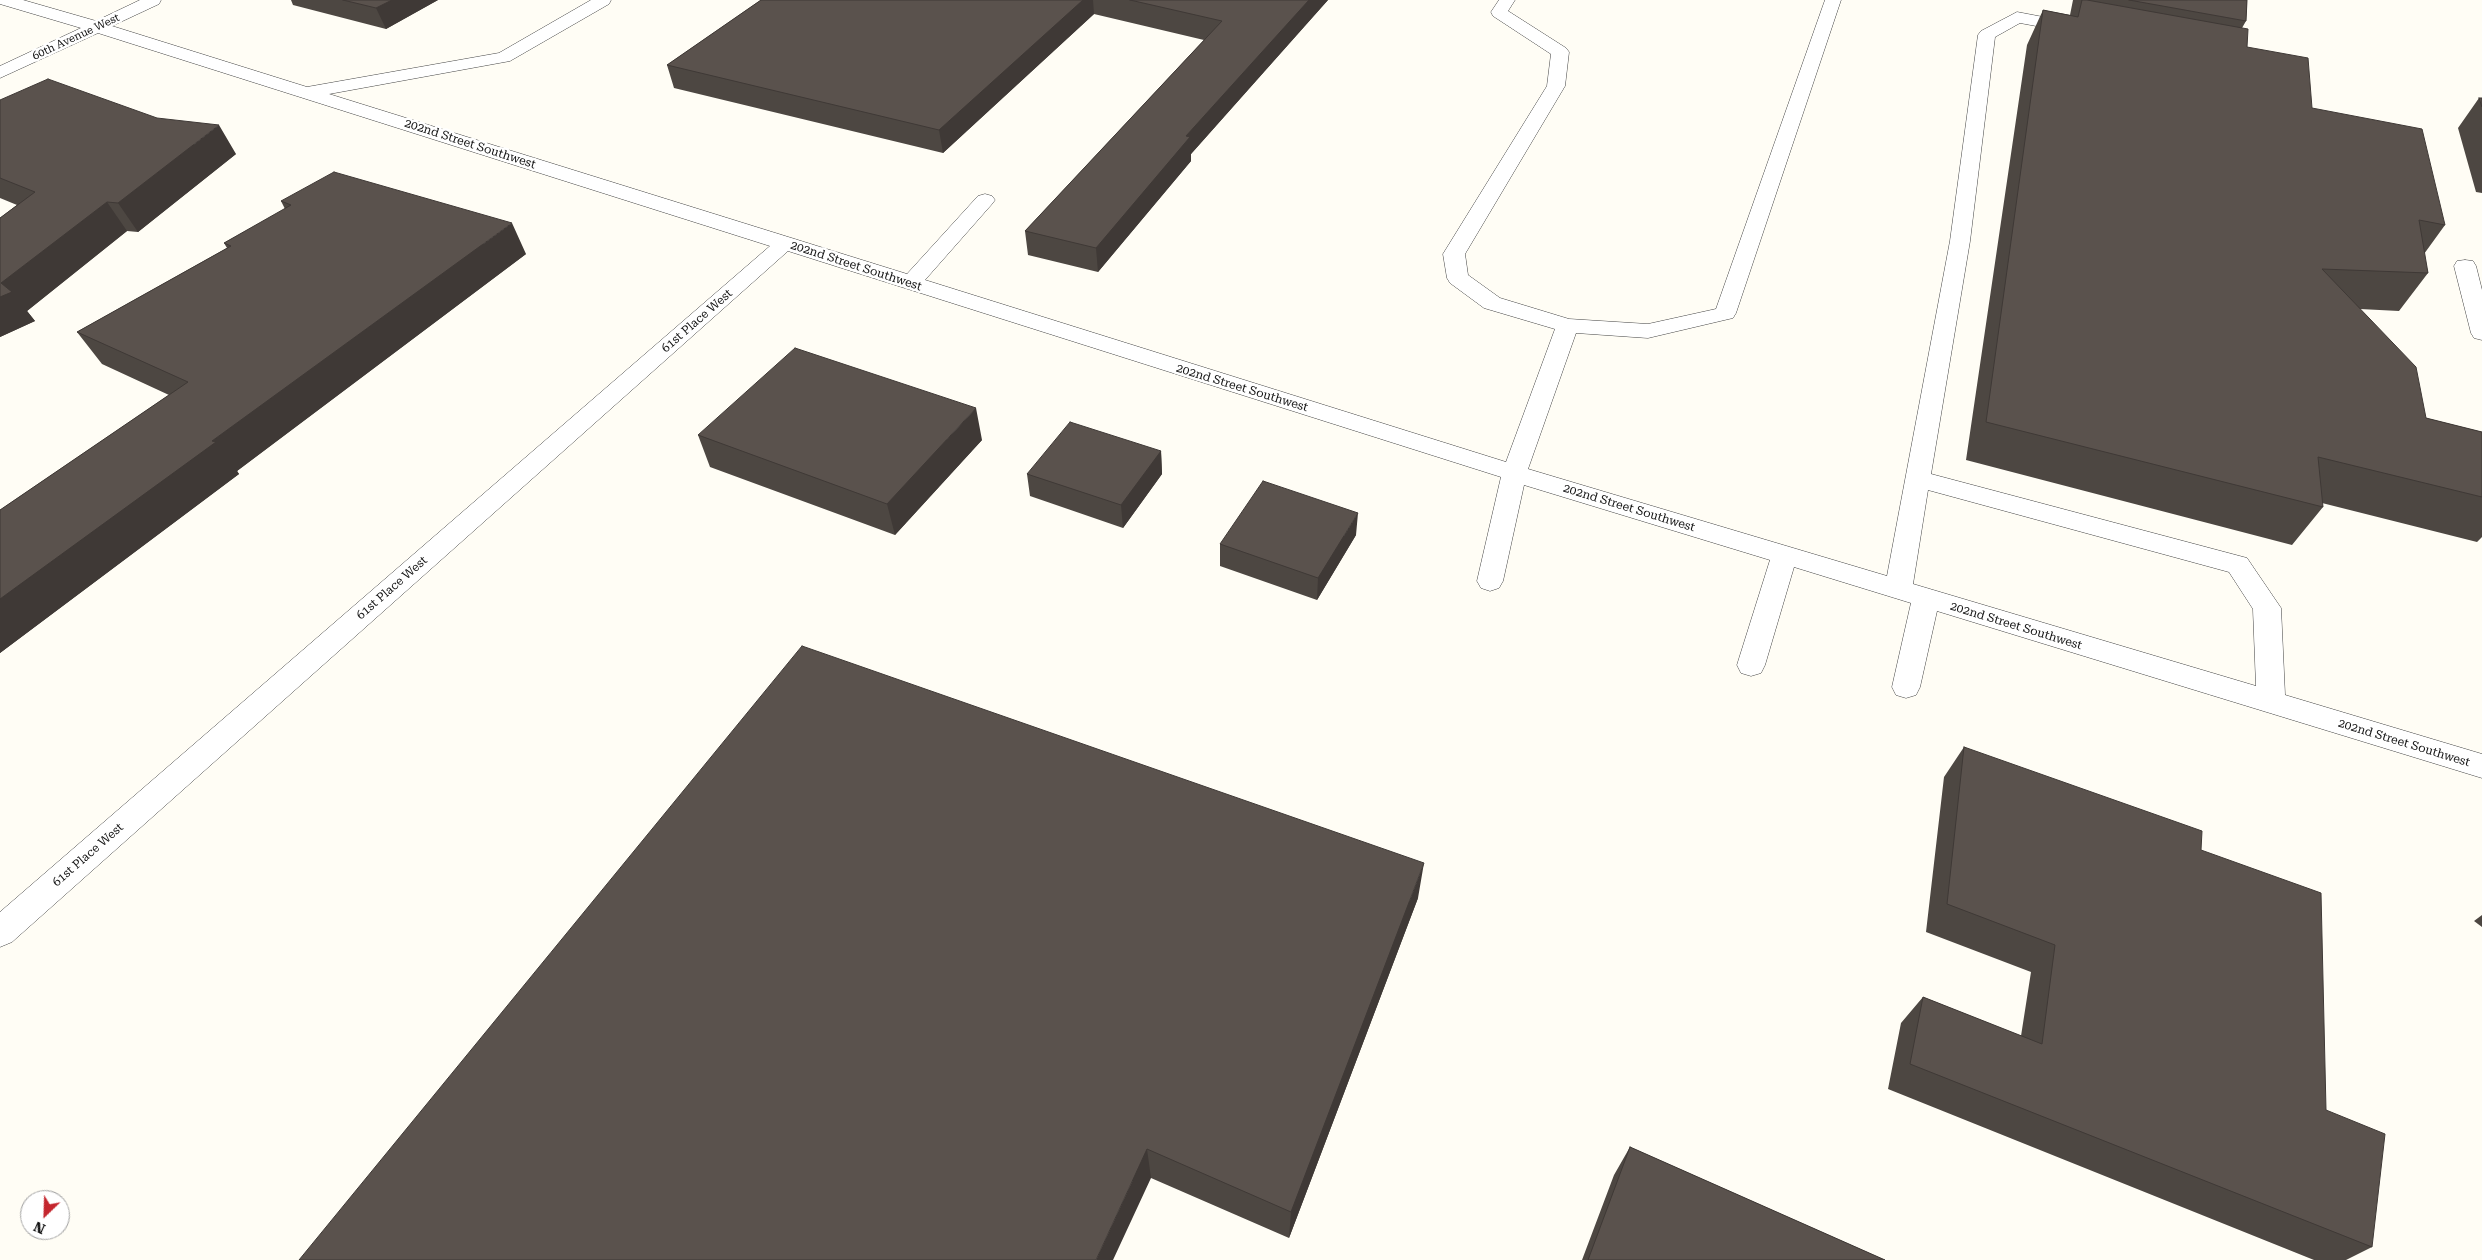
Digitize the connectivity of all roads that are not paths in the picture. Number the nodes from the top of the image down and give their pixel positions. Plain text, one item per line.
1 (5, 0) edge
2 (153, 0) edge
3 (603, 0) edge
4 (1507, 0) edge
5 (1833, 0) edge
6 (98, 27) junction
7 (2095, 32) edge
8 (0, 73) edge
9 (305, 92) junction
10 (985, 200) dead end
11 (784, 244) junction
12 (2466, 266) dead end
13 (910, 284) junction
14 (1568, 326) junction
15 (2482, 333) edge
16 (1514, 473) junction
17 (1919, 479) junction
18 (1784, 556) junction
19 (1490, 581) dead end
20 (1898, 591) junction
21 (1926, 599) junction
22 (1751, 665) dead end
23 (1906, 687) dead end
24 (2271, 703) junction
25 (2482, 766) edge
26 (0, 932) edge

1 - 6 street, 202nd Street Southwest
2 - 6 street, 60th Avenue West
3 - 9 street
4 - 14 street
5 - 14 street
6 - 8 street, 60th Avenue West
6 - 9 street, 202nd Street Southwest
7 - 17 street
9 - 11 street, 202nd Street Southwest
10 - 13 street
11 - 13 street, 202nd Street Southwest
11 - 26 street, 61st Place West
12 - 15 street
13 - 16 street, 202nd Street Southwest
14 - 16 street
16 - 18 street, 202nd Street Southwest
16 - 19 street
17 - 20 street
17 - 24 street
18 - 20 street, 202nd Street Southwest
18 - 22 street
20 - 21 street, 202nd Street Southwest
21 - 23 street
21 - 24 street, 202nd Street Southwest
24 - 25 street, 202nd Street Southwest

